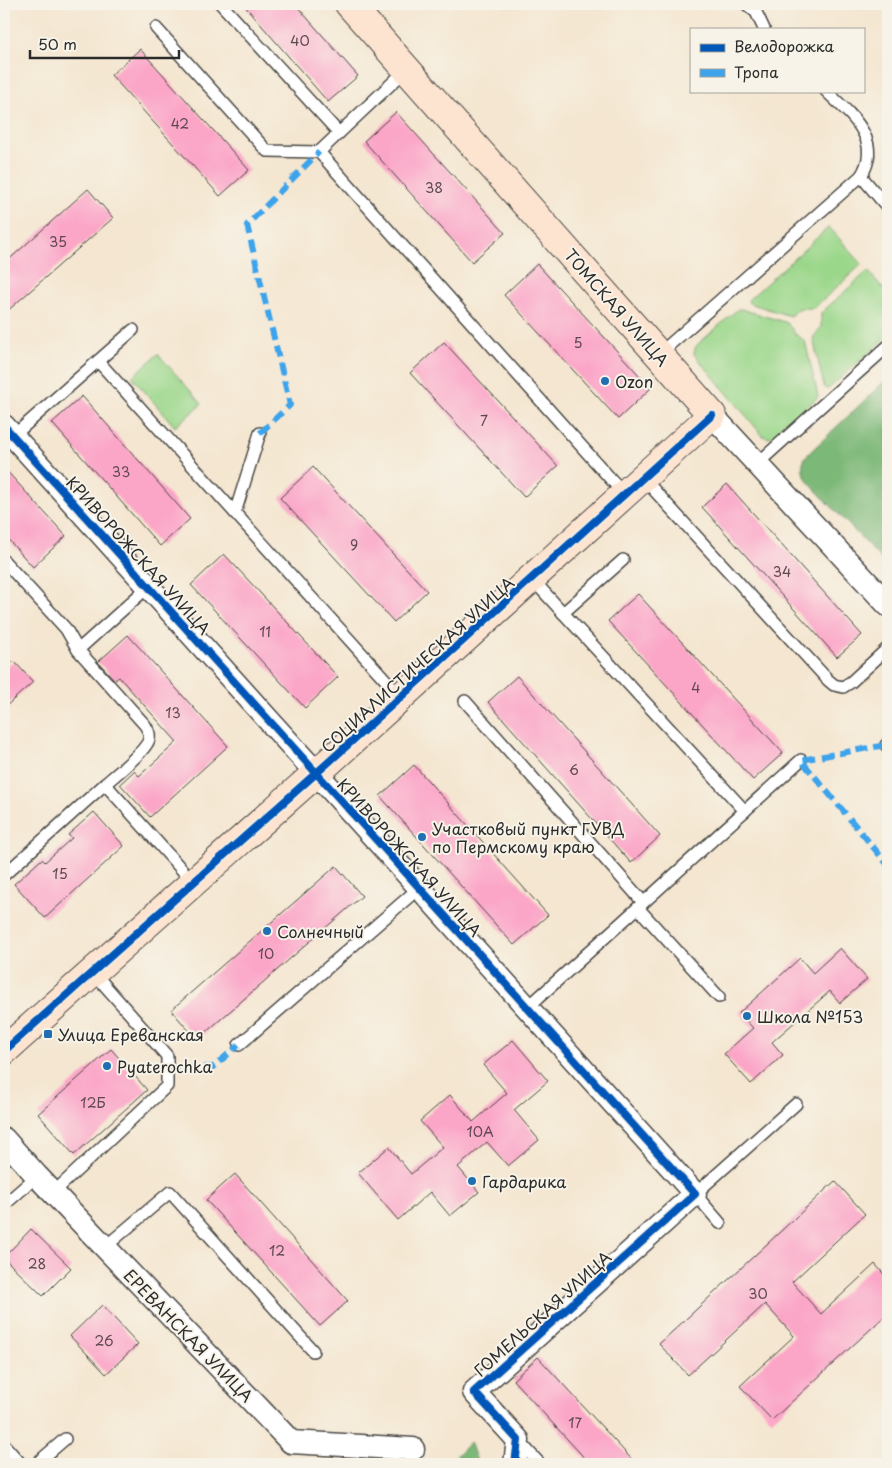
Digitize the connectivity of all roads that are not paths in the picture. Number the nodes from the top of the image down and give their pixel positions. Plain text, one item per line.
1 (221, 4) edge
2 (349, 4) edge
3 (746, 4) edge
4 (156, 28) dead end
5 (764, 28) edge
6 (407, 69) junction
7 (827, 92) edge
8 (339, 133) junction
9 (319, 152) junction
10 (861, 176) junction
11 (888, 208) edge
12 (133, 330) dead end
13 (888, 346) edge
14 (659, 354) junction
15 (98, 361) junction
16 (712, 416) junction
17 (8, 431) edge
18 (260, 433) dead end
19 (757, 464) junction
20 (634, 486) junction
21 (235, 513) junction
22 (623, 560) dead end
23 (4, 561) edge
24 (532, 578) junction
25 (148, 587) junction
26 (888, 605) edge
27 (563, 613) junction
28 (888, 648) edge
29 (78, 650) junction
30 (401, 697) junction
31 (465, 701) dead end
32 (801, 760) dead end
33 (316, 773) junction
34 (105, 784) junction
35 (744, 811) junction
36 (4, 876) edge
37 (194, 882) junction
38 (419, 888) junction
39 (641, 905) junction
40 (92, 972) junction
41 (719, 997) dead end
42 (527, 1008) junction
43 (239, 1045) dead end
44 (4, 1051) edge
45 (796, 1104) dead end
46 (4, 1139) edge
47 (37, 1176) junction
48 (53, 1193) junction
49 (695, 1194) junction
50 (4, 1205) edge
51 (720, 1223) dead end
52 (105, 1247) junction
53 (313, 1351) dead end
54 (65, 1439) dead end
55 (518, 1440) junction
56 (4, 1445) edge
57 (412, 1453) dead end
58 (22, 1464) edge
59 (36, 1464) edge
60 (515, 1464) edge
61 (540, 1464) edge

1 - 8 lane
2 - 6 street, ТОМСКАЯ УЛИЦА
3 - 5 lane
4 - 9 lane
6 - 8 lane
6 - 14 street, ТОМСКАЯ УЛИЦА
7 - 10 lane
8 - 9 lane
9 - 20 lane
10 - 11 lane
10 - 14 lane
12 - 15 lane
13 - 19 lane
14 - 16 street, ТОМСКАЯ УЛИЦА
15 - 17 lane
15 - 21 lane
16 - 19 street, ТОМСКАЯ УЛИЦА
16 - 20 street, СОЦИАЛИСТИЧЕСКАЯ УЛИЦА
17 - 25 street, КРИВОРОЖСКАЯ УЛИЦА
18 - 21 lane
19 - 26 street, ТОМСКАЯ УЛИЦА
20 - 24 street, СОЦИАЛИСТИЧЕСКАЯ УЛИЦА
20 - 28 lane
21 - 30 lane
22 - 27 lane
23 - 29 lane
24 - 27 lane
24 - 30 street, СОЦИАЛИСТИЧЕСКАЯ УЛИЦА
25 - 29 lane
25 - 33 street, КРИВОРОЖСКАЯ УЛИЦА
27 - 35 lane
29 - 34 lane
30 - 33 street, СОЦИАЛИСТИЧЕСКАЯ УЛИЦА
31 - 39 lane
32 - 35 lane
33 - 37 street, СОЦИАЛИСТИЧЕСКАЯ УЛИЦА
33 - 38 street, КРИВОРОЖСКАЯ УЛИЦА
34 - 36 lane
34 - 37 lane
35 - 39 lane
37 - 40 street, СОЦИАЛИСТИЧЕСКАЯ УЛИЦА
38 - 42 street, КРИВОРОЖСКАЯ УЛИЦА
38 - 43 lane
39 - 41 lane
39 - 42 lane
40 - 44 street, СОЦИАЛИСТИЧЕСКАЯ УЛИЦА
40 - 48 lane
42 - 49 street, КРИВОРОЖСКАЯ УЛИЦА
45 - 49 lane
46 - 47 street, ЕРЕВАНСКАЯ УЛИЦА
47 - 48 street, ЕРЕВАНСКАЯ УЛИЦА
47 - 50 lane
48 - 52 street, ЕРЕВАНСКАЯ УЛИЦА
49 - 51 lane
49 - 55 street, ГОМЕЛЬСКАЯ УЛИЦА
52 - 53 lane
52 - 57 street, ЕРЕВАНСКАЯ УЛИЦА
54 - 59 lane
55 - 60 street
55 - 61 lane
56 - 58 lane

